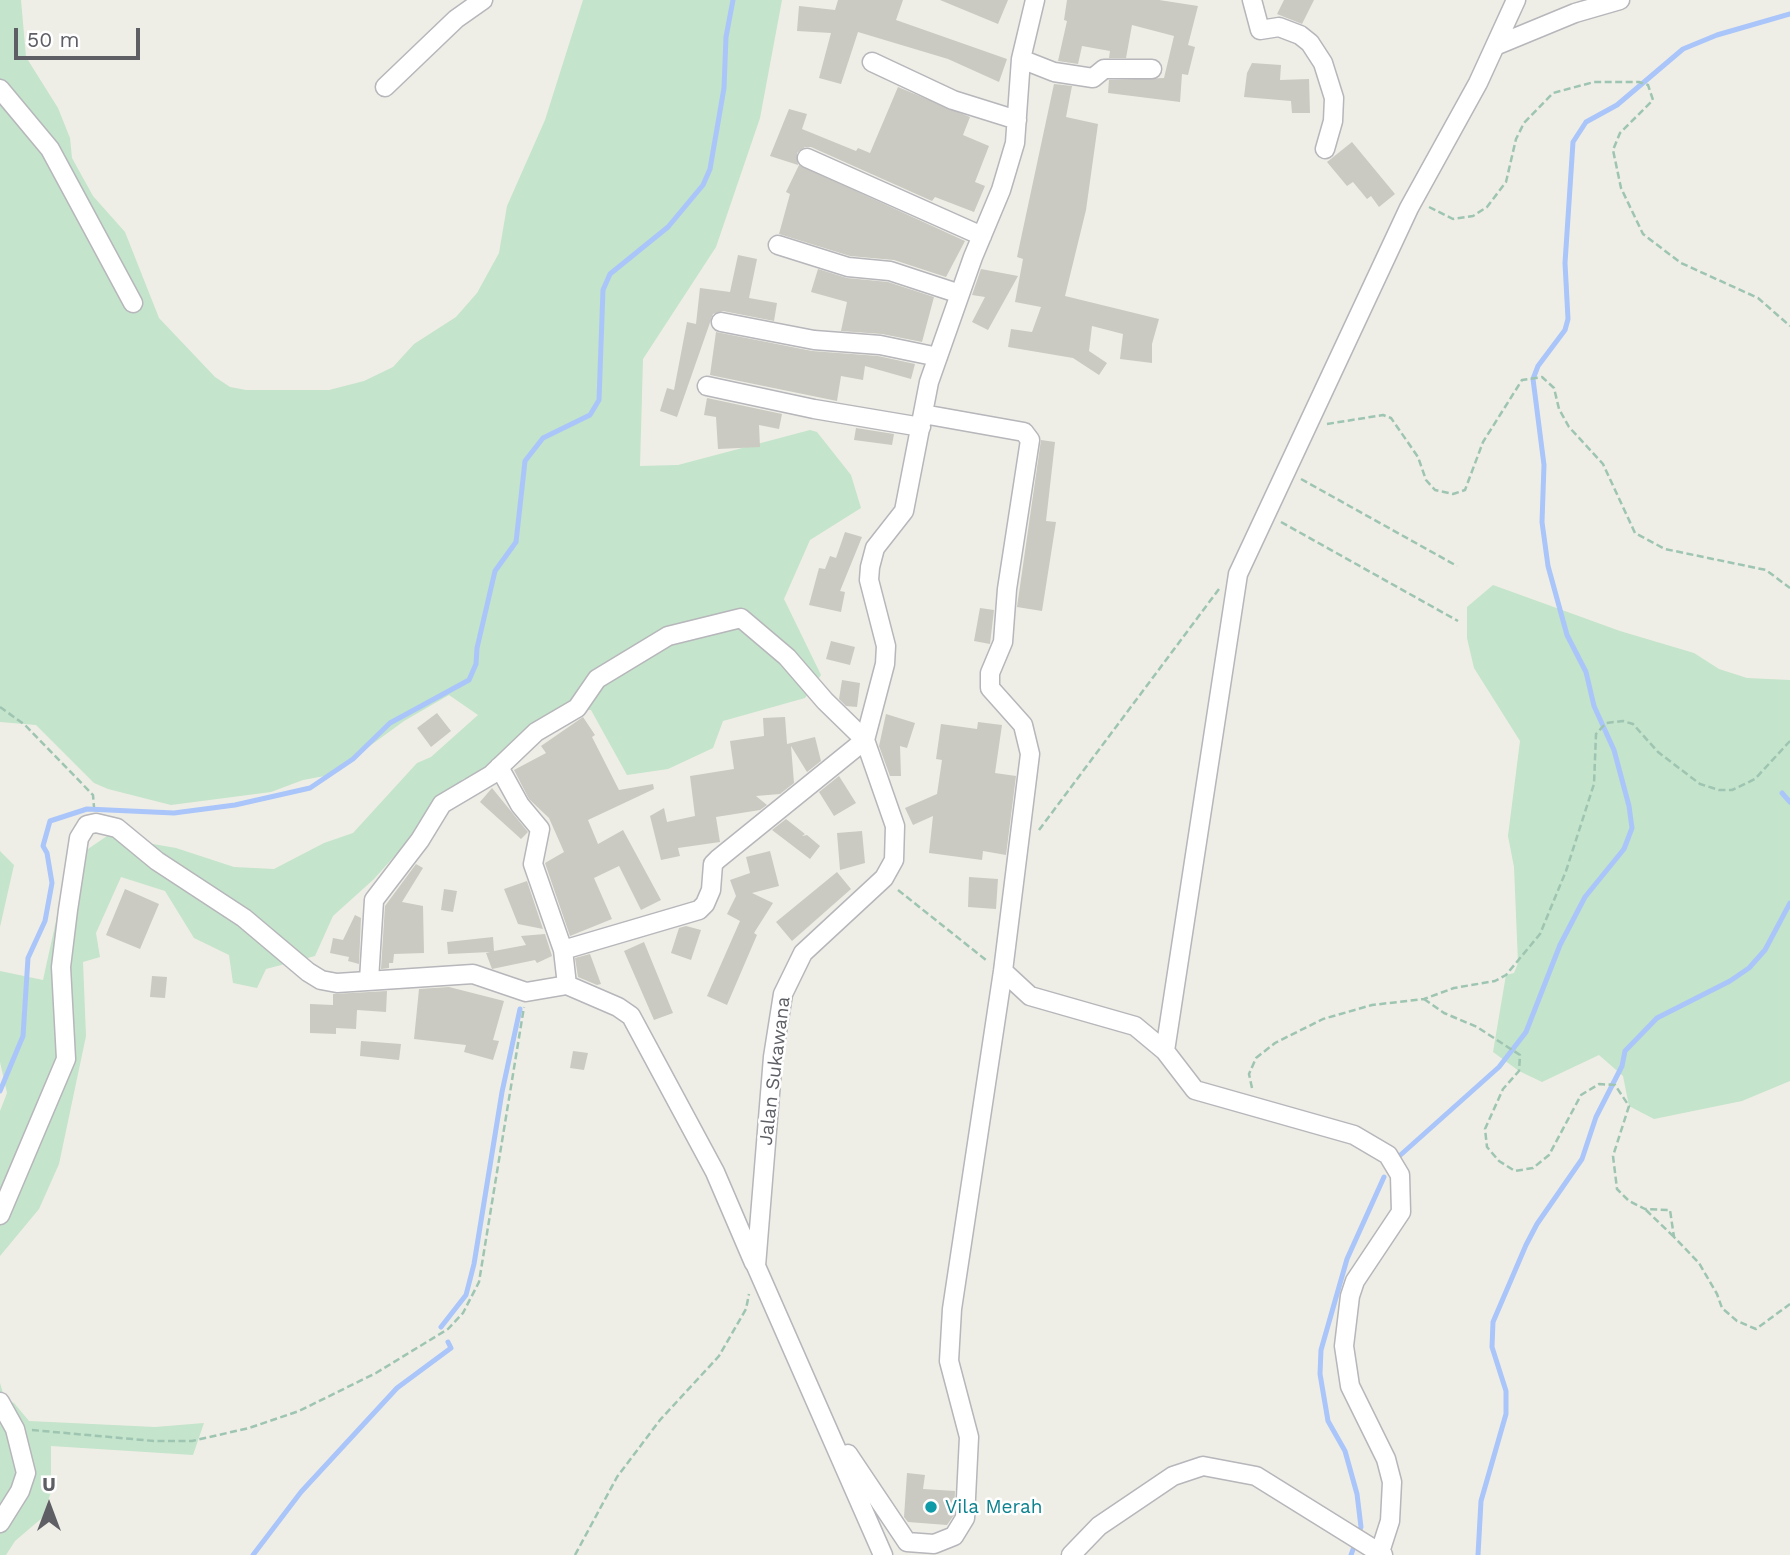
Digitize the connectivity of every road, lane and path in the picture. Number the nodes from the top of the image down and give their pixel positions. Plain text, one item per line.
1 (483, 0) edge
2 (1035, 0) edge
3 (1252, 0) edge
4 (1516, 0) edge
5 (1620, 0) edge
6 (1495, 46) junction
7 (1021, 59) junction
8 (872, 62) dead end
9 (1152, 69) dead end
10 (385, 87) dead end
11 (0, 89) edge
12 (1017, 120) junction
13 (1325, 149) dead end
14 (807, 158) dead end
15 (1415, 197) junction
16 (982, 236) junction
17 (778, 245) dead end
18 (960, 294) junction
19 (133, 303) dead end
20 (721, 321) dead end
21 (1790, 326) edge
22 (938, 357) junction
23 (707, 386) dead end
24 (922, 421) junction
25 (1305, 427) junction
26 (1287, 471) junction
27 (1268, 515) junction
28 (1457, 566) dead end
29 (1238, 574) junction
30 (1790, 588) edge
31 (1458, 621) dead end
32 (0, 707) edge
33 (865, 740) junction
34 (1790, 741) edge
35 (499, 767) junction
36 (96, 823) junction
37 (1034, 837) dead end
38 (884, 878) junction
39 (563, 950) junction
40 (1003, 971) junction
41 (369, 980) junction
42 (567, 985) junction
43 (526, 992) junction
44 (1424, 999) junction
45 (1166, 1051) junction
46 (1276, 1112) junction
47 (1645, 1209) junction
48 (0, 1215) edge
49 (1674, 1237) junction
50 (756, 1266) junction
51 (1790, 1304) edge
52 (0, 1402) edge
53 (824, 1417) junction
54 (15, 1429) junction
55 (0, 1523) edge
56 (1381, 1554) edge
57 (575, 1555) edge
58 (883, 1555) edge
59 (1071, 1555) edge

1 - 10 street
2 - 7 street
3 - 13 street
4 - 6 street
5 - 6 street
6 - 15 street
7 - 9 street
7 - 12 street
8 - 12 street
11 - 19 street
12 - 16 street
14 - 16 street
15 - 21 path
15 - 25 street
16 - 18 street
17 - 18 street
18 - 22 street
20 - 22 street
22 - 24 street
23 - 24 street
24 - 33 street
24 - 40 street
25 - 26 street
25 - 30 path
26 - 27 street
26 - 28 path
27 - 29 street
27 - 31 path
29 - 37 path
29 - 45 street
32 - 36 path
33 - 35 street
33 - 38 street, Jalan Sukawana
33 - 39 street
34 - 44 path
35 - 39 street
35 - 41 street
36 - 41 street
36 - 48 street
38 - 40 path
38 - 50 street, Jalan Sukawana
39 - 42 street
40 - 45 street
40 - 53 street
41 - 43 street
42 - 43 street
42 - 50 street
43 - 54 path
44 - 46 path
44 - 47 path
45 - 46 street
46 - 56 street
47 - 49 path
47 - 49 path
49 - 51 path
50 - 53 street, Jalan Sukawana
50 - 57 path
52 - 54 street
53 - 58 street, Jalan Sukawana
54 - 55 street
56 - 59 street

